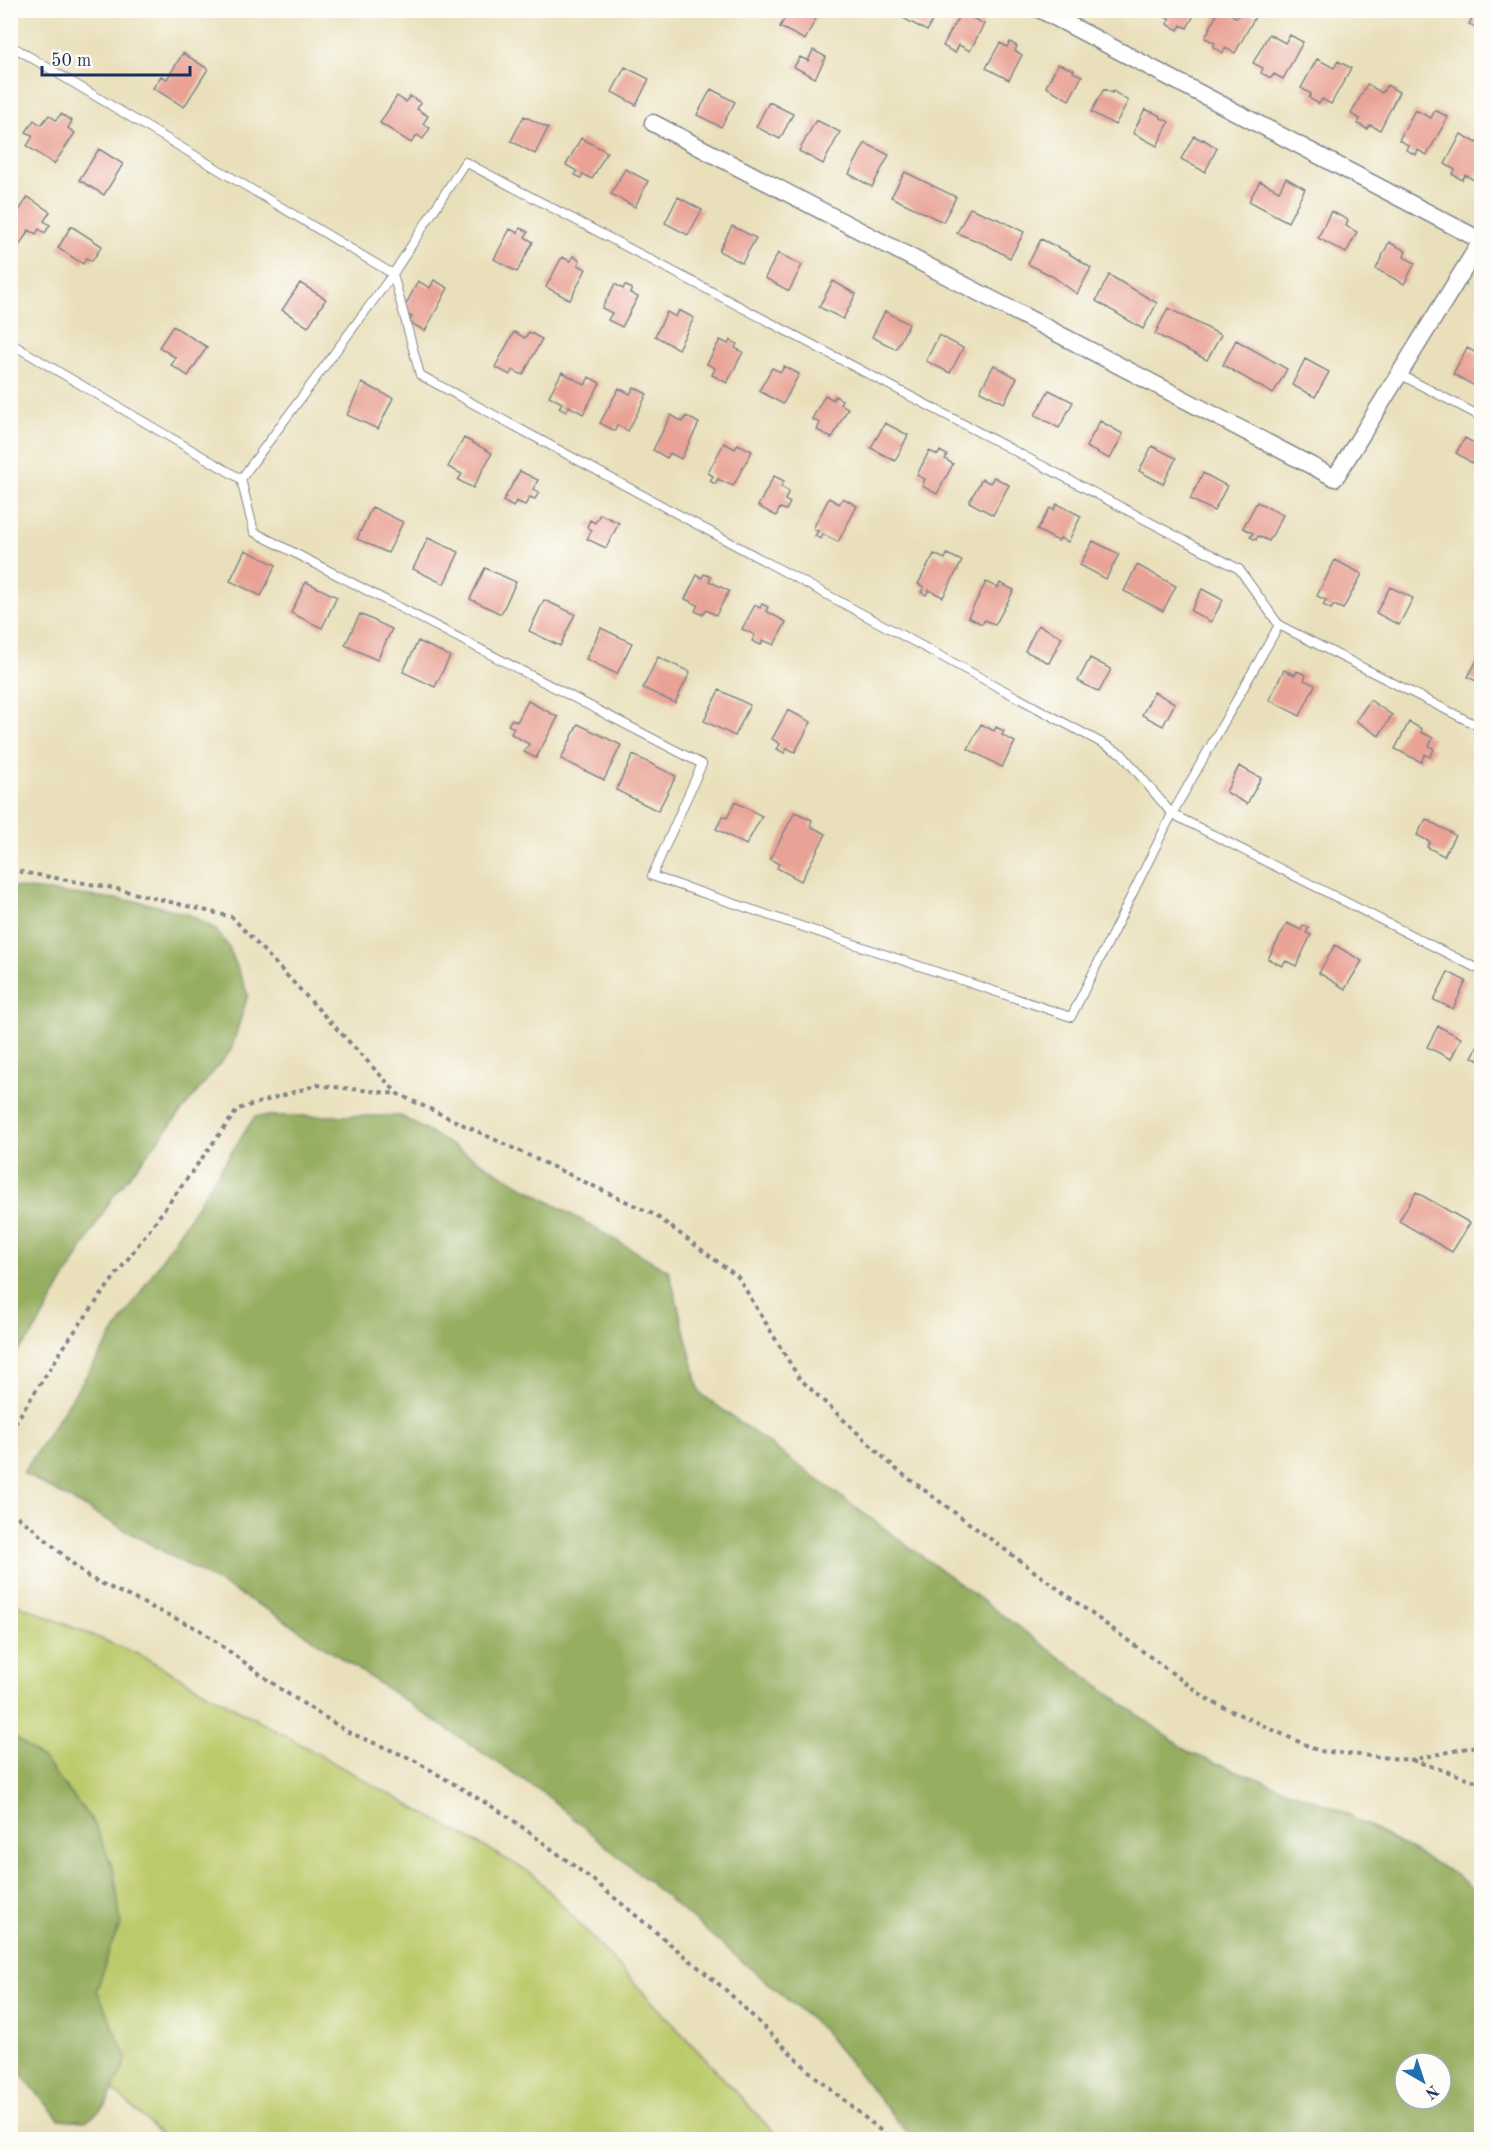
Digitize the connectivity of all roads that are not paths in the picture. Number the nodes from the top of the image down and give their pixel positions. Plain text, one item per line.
1 (1041, 10) edge
2 (10, 45) edge
3 (653, 123) dead end
4 (1481, 241) edge
5 (393, 274) junction
6 (10, 343) edge
7 (1399, 374) junction
8 (1482, 417) edge
9 (241, 479) junction
10 (1279, 625) junction
11 (1482, 728) edge
12 (1172, 814) junction
13 (1482, 971) edge

1 - 4 street
2 - 5 lane
3 - 7 street
4 - 7 street
5 - 9 lane
5 - 10 lane
5 - 12 lane
6 - 9 lane
7 - 8 lane
9 - 12 lane
10 - 11 lane
10 - 12 lane
12 - 13 lane

